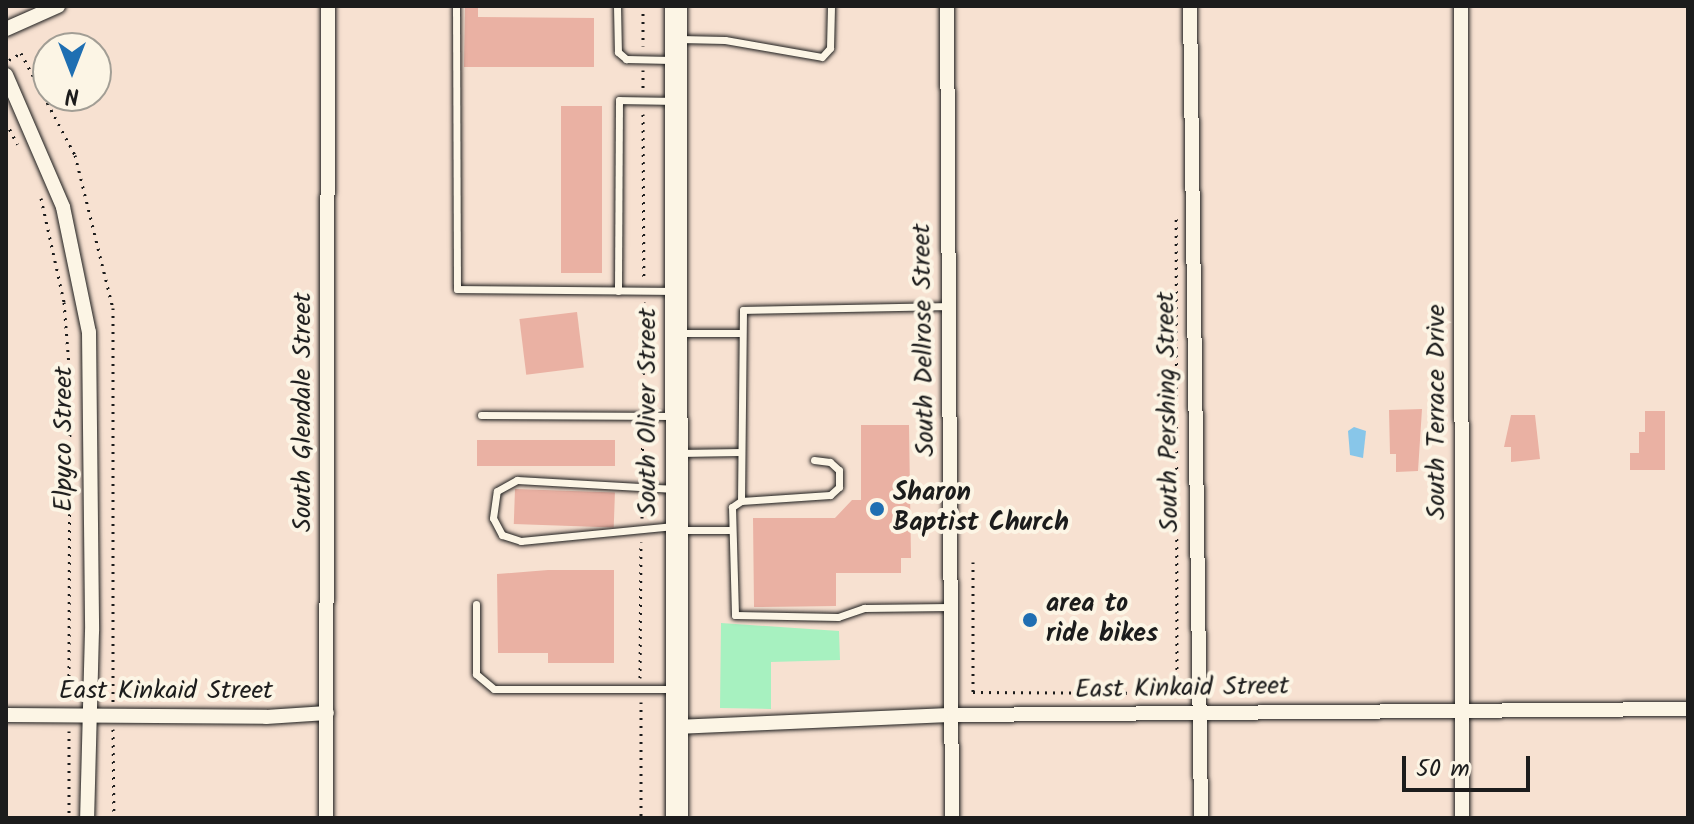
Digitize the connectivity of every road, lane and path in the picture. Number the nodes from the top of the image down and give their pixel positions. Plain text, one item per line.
1 (58, 6) edge
2 (328, 6) edge
3 (456, 6) edge
4 (617, 6) edge
5 (676, 6) edge
6 (831, 6) edge
7 (947, 6) edge
8 (1190, 6) edge
9 (1461, 6) edge
10 (6, 29) edge
11 (676, 50) junction
12 (21, 53) dead end
13 (6, 62) edge
14 (6, 75) edge
15 (676, 101) junction
16 (6, 122) edge
17 (18, 146) dead end
18 (40, 194) dead end
19 (1176, 214) dead end
20 (618, 291) junction
21 (676, 291) junction
22 (949, 306) junction
23 (676, 333) junction
24 (740, 333) junction
25 (481, 415) dead end
26 (676, 416) junction
27 (741, 452) junction
28 (677, 453) junction
29 (814, 460) dead end
30 (677, 489) junction
31 (741, 501) junction
32 (677, 528) junction
33 (732, 530) junction
34 (973, 562) dead end
35 (476, 604) dead end
36 (952, 607) junction
37 (677, 689) junction
38 (1688, 709) edge
39 (1461, 710) junction
40 (1196, 712) junction
41 (327, 713) junction
42 (6, 715) edge
43 (954, 715) junction
44 (69, 716) junction
45 (89, 716) junction
46 (677, 727) junction
47 (69, 818) edge
48 (87, 818) edge
49 (326, 818) edge
50 (677, 818) edge
51 (952, 818) edge
52 (1201, 818) edge
53 (1462, 818) edge

1 - 10 street
2 - 41 street, South Glendale Street
3 - 20 lane
4 - 11 lane
5 - 11 main road, South Oliver Street
6 - 11 lane
7 - 22 street, South Dellrose Street
8 - 40 street, South Pershing Street
9 - 39 street, South Terrace Drive
11 - 15 main road, South Oliver Street
12 - 13 path
14 - 45 street, Elpyco Street
15 - 20 lane
15 - 21 main road, South Oliver Street
16 - 17 path
18 - 44 path
19 - 34 path
20 - 21 lane
21 - 23 main road, South Oliver Street
22 - 24 lane
22 - 36 street, South Dellrose Street
23 - 24 lane
23 - 26 main road, South Oliver Street
24 - 27 lane
25 - 26 lane
26 - 28 main road, South Oliver Street
27 - 28 lane
27 - 31 lane
28 - 30 main road, South Oliver Street
29 - 31 lane
30 - 32 main road, South Oliver Street
30 - 32 lane
31 - 33 lane
32 - 33 lane
32 - 37 main road, South Oliver Street
33 - 36 lane
35 - 37 lane
36 - 43 street, South Dellrose Street
37 - 46 main road, South Oliver Street
38 - 39 street, East Kinkaid Street
39 - 40 street, East Kinkaid Street
39 - 53 street, South Terrace Drive
40 - 43 street, East Kinkaid Street
40 - 52 street, South Pershing Street
41 - 45 street, East Kinkaid Street
41 - 49 street, South Glendale Street
42 - 44 street, East Kinkaid Street
43 - 46 street, East Kinkaid Street
43 - 51 street, South Dellrose Street
44 - 45 street, East Kinkaid Street
44 - 47 path
45 - 48 street, Elpyco Street
46 - 50 main road, South Oliver Street

